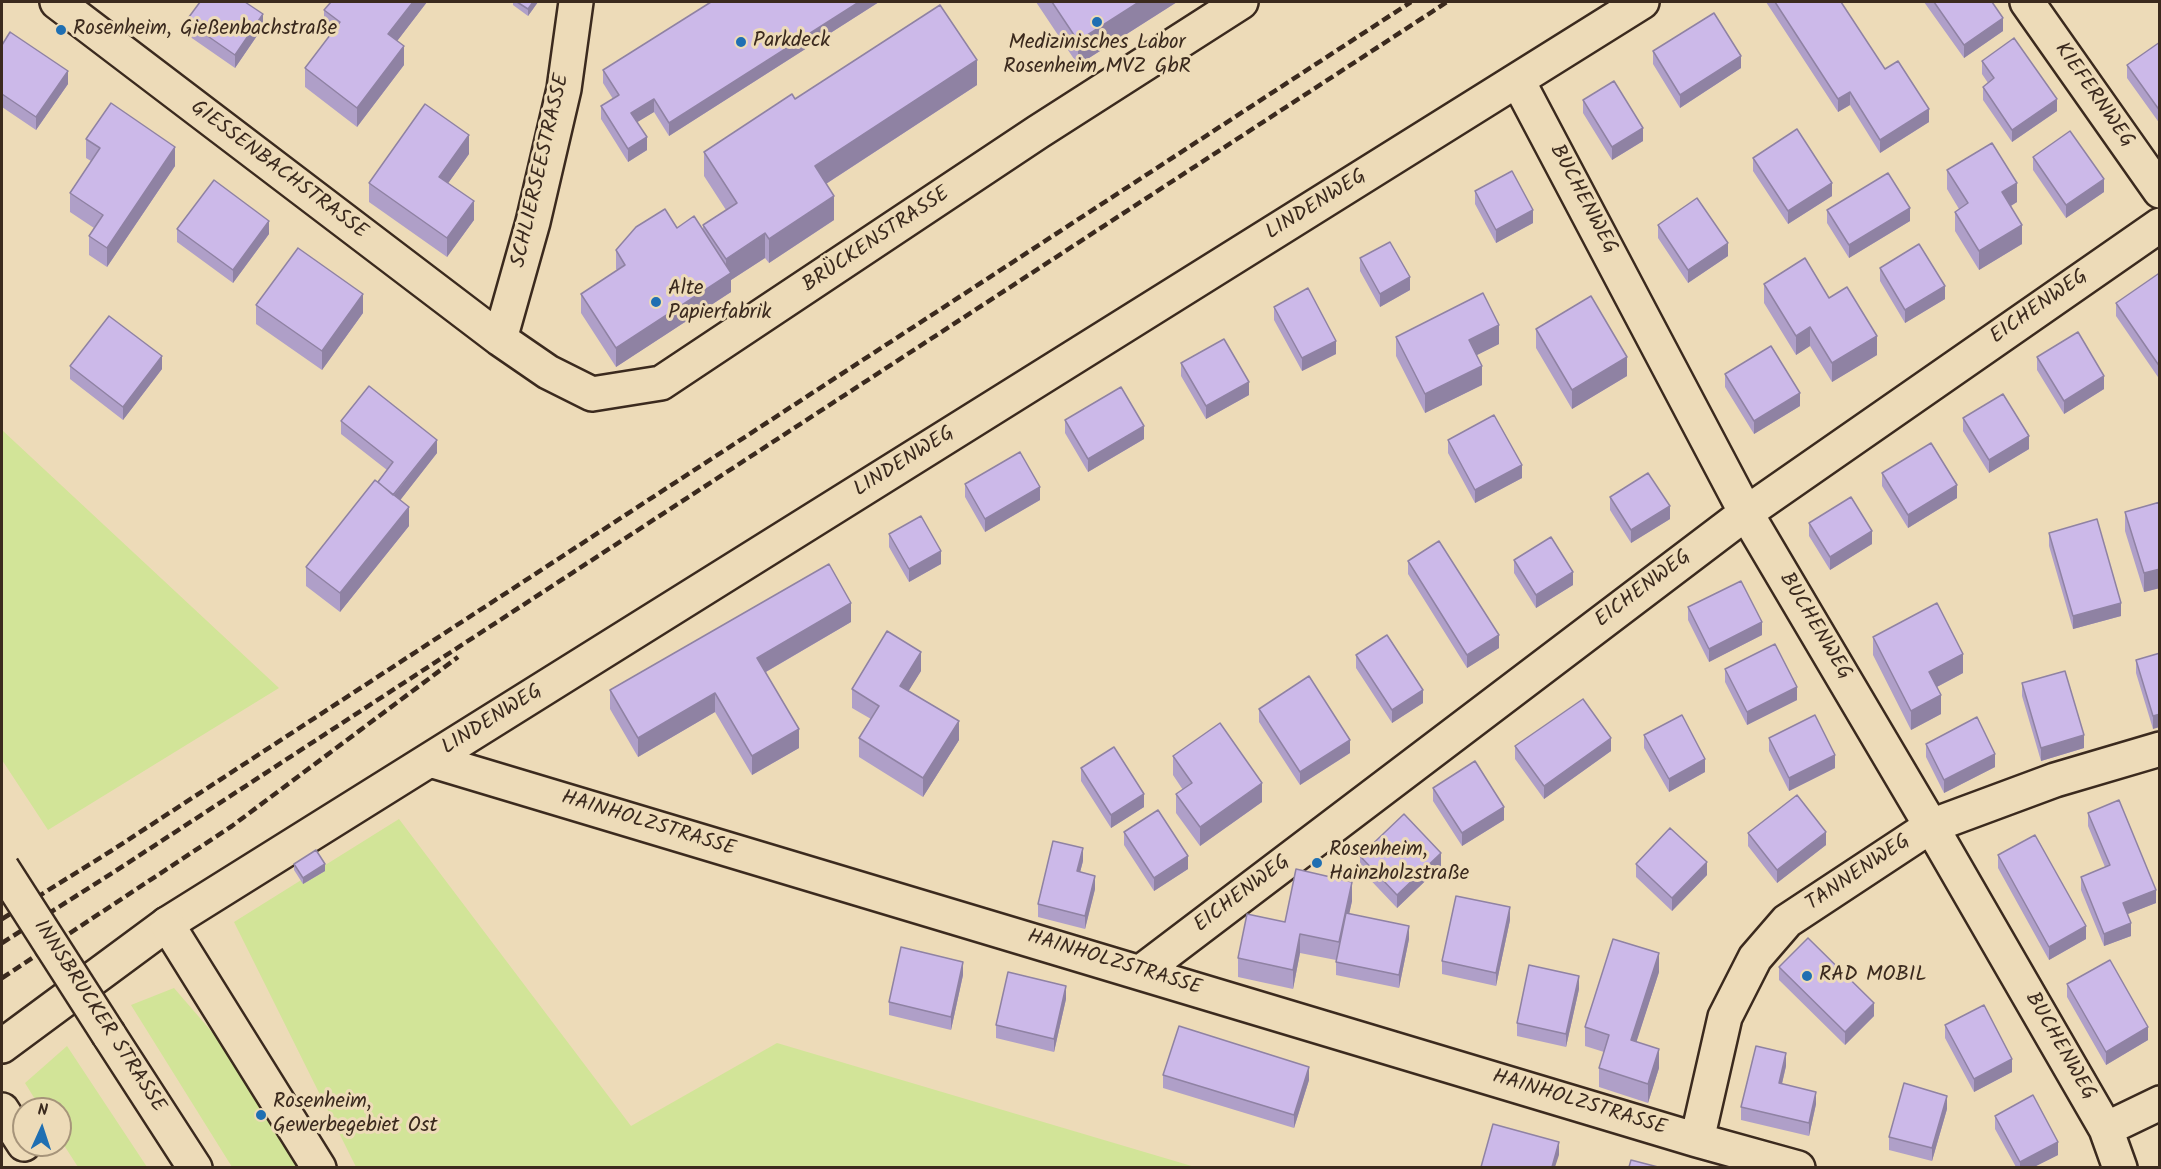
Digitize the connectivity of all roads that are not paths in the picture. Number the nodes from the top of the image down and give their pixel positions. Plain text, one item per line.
1 (57, 2) edge
2 (576, 2) edge
3 (1241, 2) edge
4 (1642, 2) edge
5 (2027, 2) edge
6 (1518, 81) junction
7 (2160, 191) edge
8 (2160, 225) edge
9 (500, 339) junction
10 (1746, 513) junction
11 (2160, 748) edge
12 (430, 760) junction
13 (1931, 826) junction
14 (2, 868) edge
15 (167, 924) junction
16 (1141, 972) junction
17 (2, 1046) edge
18 (2160, 1103) edge
19 (2, 1110) edge
20 (12, 1126) edge
21 (2106, 1129) junction
22 (1697, 1140) junction
23 (195, 1167) edge
24 (319, 1167) edge
25 (1798, 1167) edge
26 (2120, 1167) edge

1 - 9 street, GIESSENBACHSTRASSE
2 - 9 street, SCHLIERSEESTRASSE
3 - 9 street, BRÜCKENSTRASSE
4 - 6 street, LINDENWEG
5 - 7 street, KIEFERNWEG
6 - 10 street, BUCHENWEG
6 - 12 street, LINDENWEG
8 - 10 street, EICHENWEG
10 - 13 street, BUCHENWEG
10 - 16 street, EICHENWEG
11 - 13 street, TANNENWEG
12 - 15 street, LINDENWEG
12 - 16 street, HAINHOLZSTRASSE
13 - 21 street, BUCHENWEG
13 - 22 street, TANNENWEG
14 - 23 street, INNSBRUCKER STRASSE, bridge
15 - 17 street, LINDENWEG
15 - 24 street
16 - 22 street, HAINHOLZSTRASSE
18 - 21 street
19 - 20 street
21 - 26 street, BUCHENWEG
22 - 25 street, HAINHOLZSTRASSE

